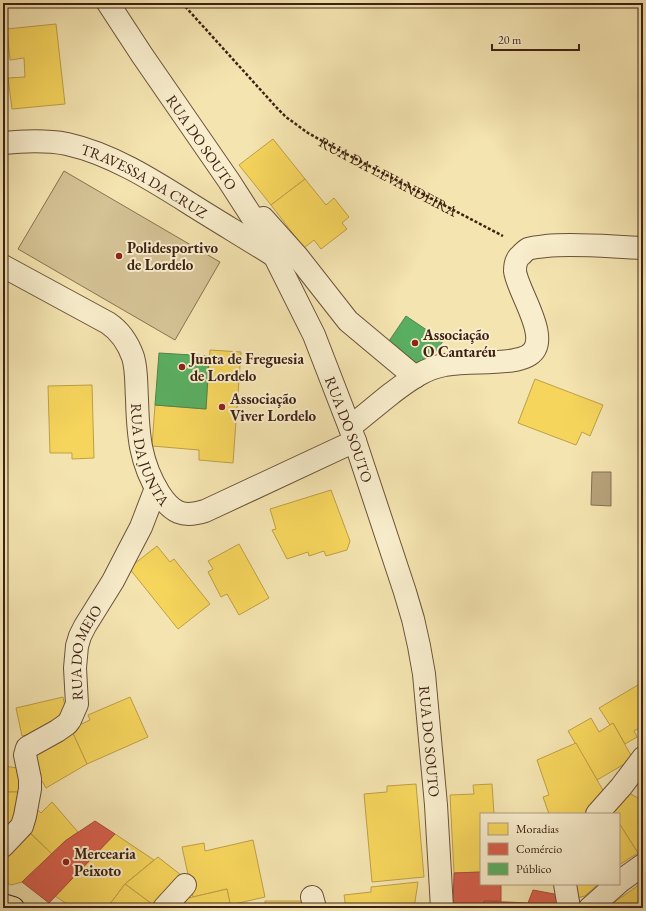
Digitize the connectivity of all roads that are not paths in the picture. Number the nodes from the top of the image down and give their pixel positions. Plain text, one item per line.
1 (108, 3) edge
2 (3, 143) edge
3 (229, 181) junction
4 (643, 248) edge
5 (274, 256) junction
6 (3, 266) edge
7 (415, 377) junction
8 (352, 434) junction
9 (156, 488) junction
10 (643, 758) edge
11 (597, 813) edge
12 (3, 846) edge
13 (643, 864) edge
14 (620, 881) edge
15 (185, 884) dead end
16 (565, 885) edge
17 (615, 885) edge
18 (3, 904) edge
19 (13, 908) edge
20 (164, 908) edge
21 (442, 908) edge
22 (569, 908) edge
23 (590, 908) edge

1 - 3 street, RUA DO SOUTO
2 - 5 street, TRAVESSA DA CRUZ
3 - 5 street, RUA DO SOUTO
3 - 7 street
4 - 7 street, RUA DA JUNTA
5 - 8 street, RUA DO SOUTO
6 - 9 street, RUA DA JUNTA
7 - 8 street, RUA DA JUNTA
8 - 9 street, RUA DA JUNTA
8 - 21 street, RUA DO SOUTO
9 - 12 street, RUA DO MEIO
10 - 11 street
13 - 14 street
15 - 20 street
16 - 22 street
17 - 23 street
18 - 19 main road

